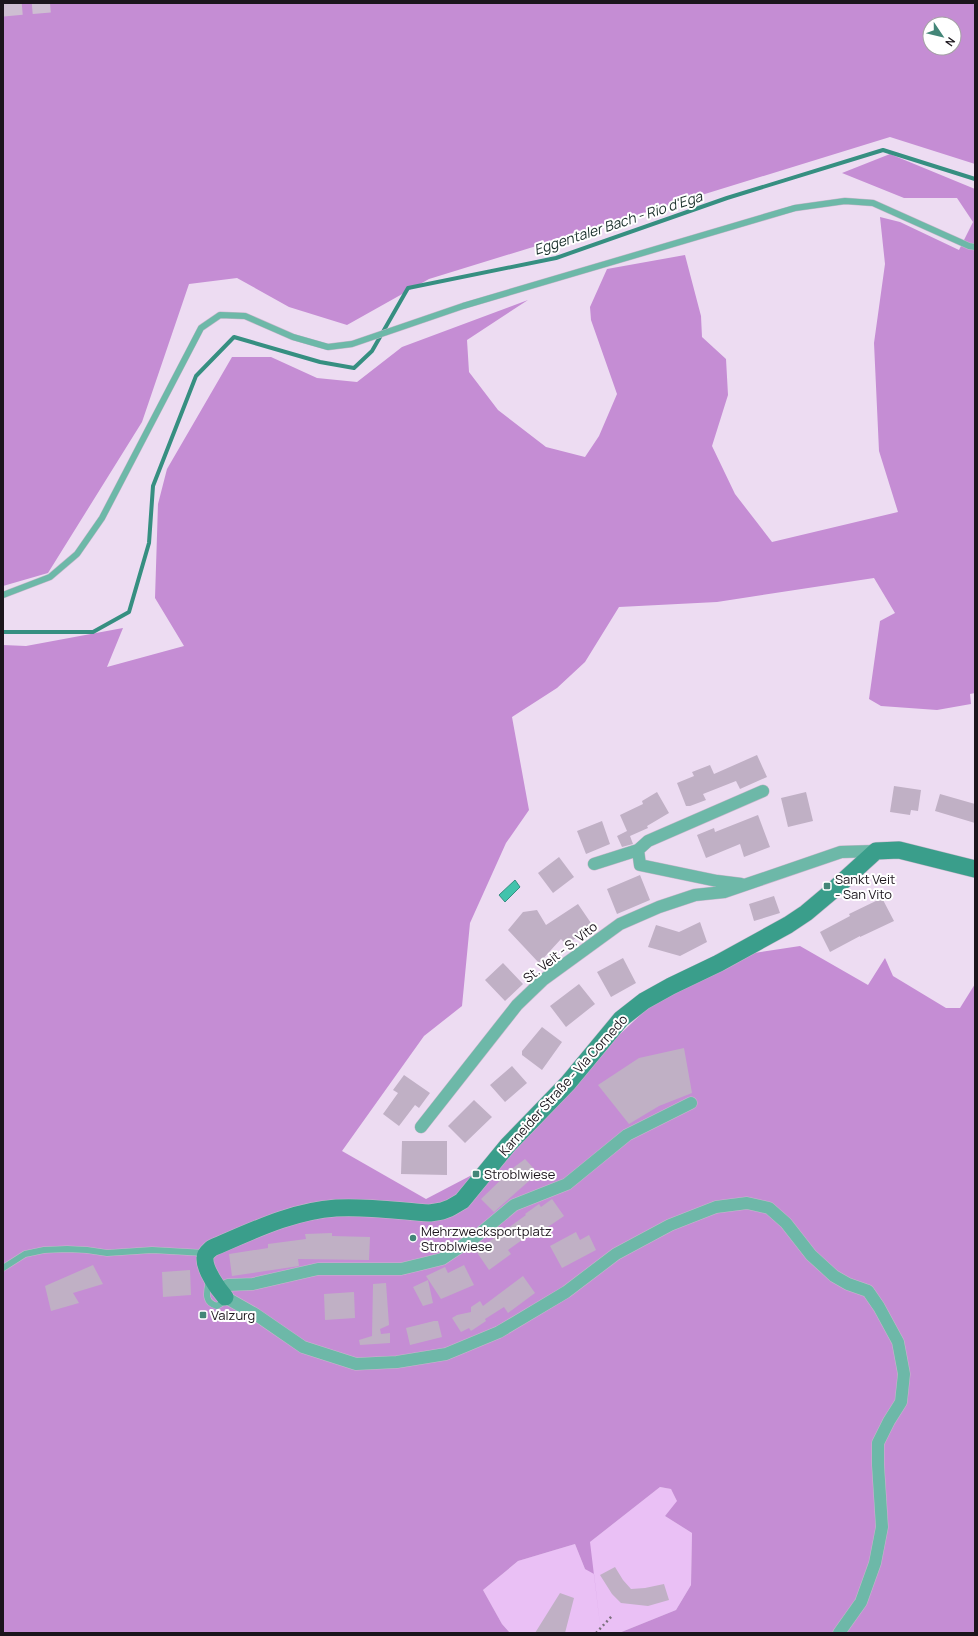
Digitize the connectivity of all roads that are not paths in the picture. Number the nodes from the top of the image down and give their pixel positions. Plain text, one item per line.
1 (975, 247) edge
2 (3, 595) edge
3 (763, 792) dead end
4 (638, 850) junction
5 (876, 851) junction
6 (594, 864) dead end
7 (975, 869) edge
8 (746, 885) junction
9 (691, 1104) dead end
10 (422, 1127) dead end
11 (207, 1253) junction
12 (3, 1268) edge
13 (222, 1294) junction
14 (839, 1633) edge

1 - 2 lane
3 - 4 street
4 - 6 street
4 - 8 street, St. Veit - S. Vito
5 - 7 street
5 - 8 street, St. Veit - S. Vito
5 - 11 street, Karneider Straße - Via Cornedo
8 - 10 street, St. Veit - S. Vito
9 - 13 street
11 - 12 lane
11 - 13 street
13 - 14 street

